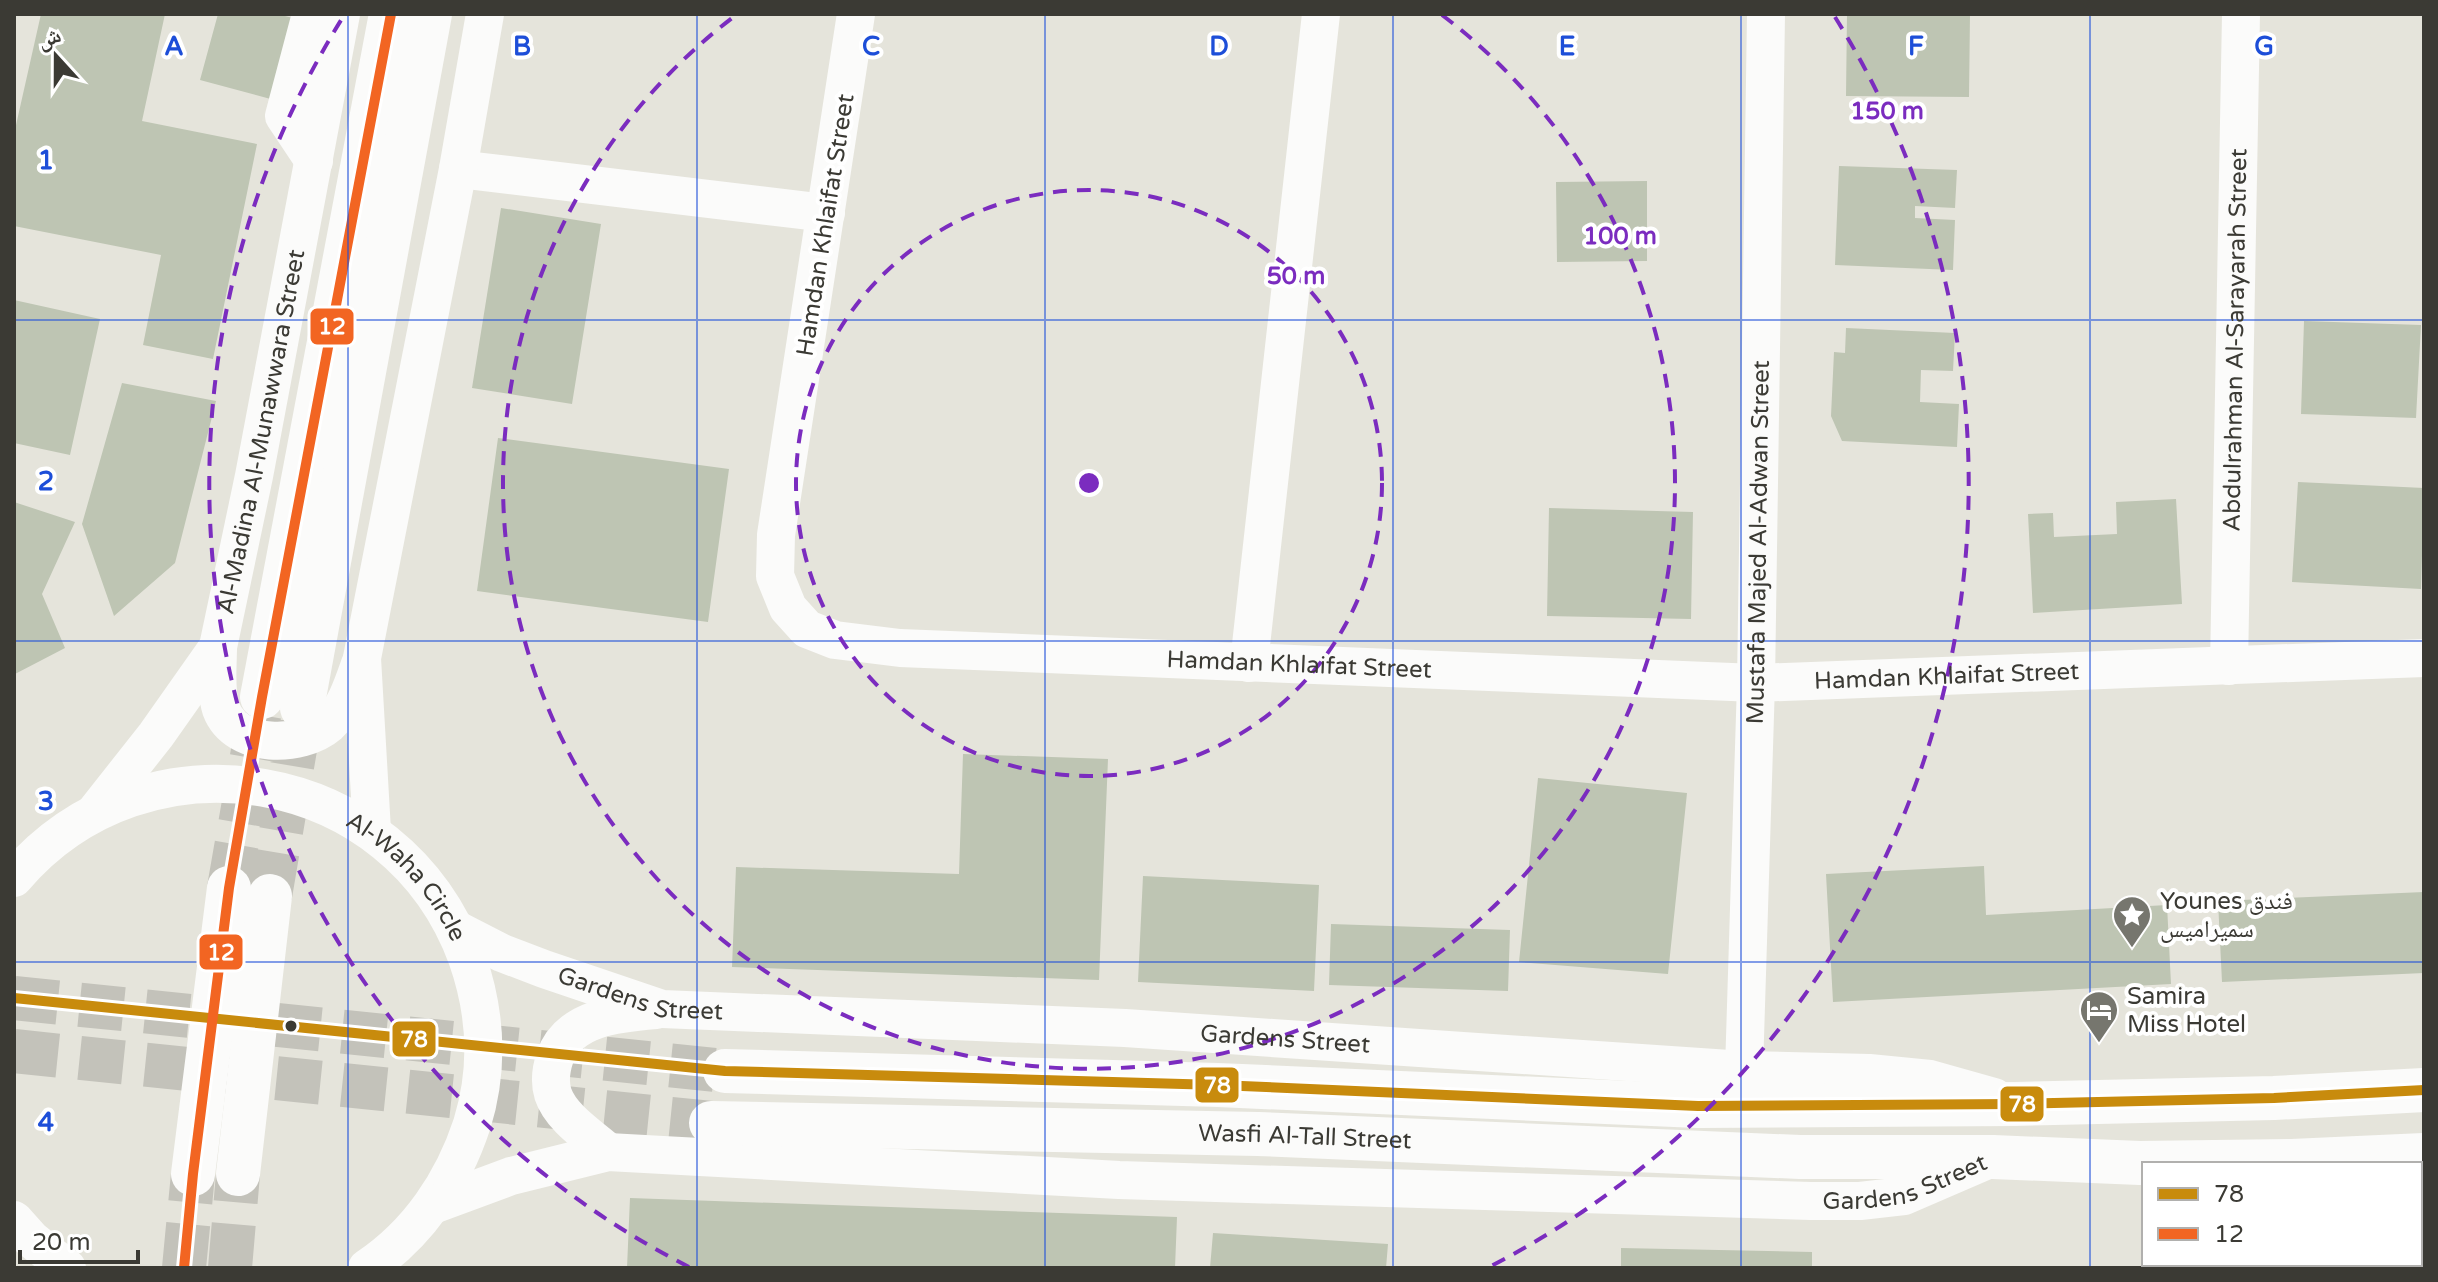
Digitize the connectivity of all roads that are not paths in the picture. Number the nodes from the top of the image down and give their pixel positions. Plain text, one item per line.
1 (311, 14) edge
2 (341, 14) edge
3 (391, 14) edge
4 (430, 14) edge
5 (485, 14) edge
6 (856, 14) edge
7 (1321, 14) edge
8 (1766, 14) edge
9 (2241, 14) edge
10 (314, 161) junction
11 (458, 169) junction
12 (826, 213) junction
13 (218, 647) junction
14 (362, 658) junction
15 (2424, 658) edge
16 (1249, 663) junction
17 (2229, 666) junction
18 (1756, 683) junction
19 (95, 813) junction
20 (372, 831) junction
21 (14, 878) edge
22 (457, 930) junction
23 (662, 1009) junction
24 (1744, 1070) junction
25 (725, 1071) tunnel mouth
26 (2424, 1090) edge
27 (2015, 1104) junction
28 (711, 1123) tunnel mouth
29 (608, 1152) junction
30 (2424, 1155) edge
31 (1898, 1156) joint
32 (1993, 1157) junction
33 (2216, 1162) edge
34 (2142, 1163) edge
35 (193, 1174) tunnel mouth
36 (238, 1174) tunnel mouth
37 (433, 1205) junction
38 (14, 1220) edge
39 (67, 1268) edge
40 (367, 1268) edge

1 - 10 street
2 - 10 street, Al-Madina Al-Munawwara Street
3 - 4 main road, Al-Madina Al-Munawwara Street
5 - 11 street
6 - 12 street, Hamdan Khlaifat Street
7 - 16 street
8 - 18 street, Mustafa Majed Al-Adwan Street
9 - 17 street, Abdulrahman Al-Sarayarah Street
10 - 13 street, Al-Madina Al-Munawwara Street
11 - 12 street
11 - 14 street
12 - 16 street, Hamdan Khlaifat Street
13 - 14 street
13 - 19 street, Al-Madina Al-Munawwara Street
14 - 20 street
15 - 17 street, Hamdan Khlaifat Street
16 - 18 street, Hamdan Khlaifat Street
17 - 18 street, Hamdan Khlaifat Street
18 - 24 street, Mustafa Majed Al-Adwan Street
19 - 20 street, Al-Waha Circle
19 - 21 street, Al-Waha Circle
20 - 22 street, Al-Waha Circle
22 - 23 street, Gardens Street
22 - 37 street, Al-Waha Circle
23 - 24 street, Gardens Street
23 - 29 street
24 - 27 street, Gardens Street
25 - 27 main road, Wasfi Al-Tall Street
26 - 27 main road
28 - 31 main road, Wasfi Al-Tall Street
29 - 32 street, Gardens Street
29 - 37 street, Gardens Street
30 - 33 main road
31 - 32 main road, Gardens Street
32 - 34 main road
35 - 36 main road
37 - 40 street, Al-Waha Circle
38 - 39 street

